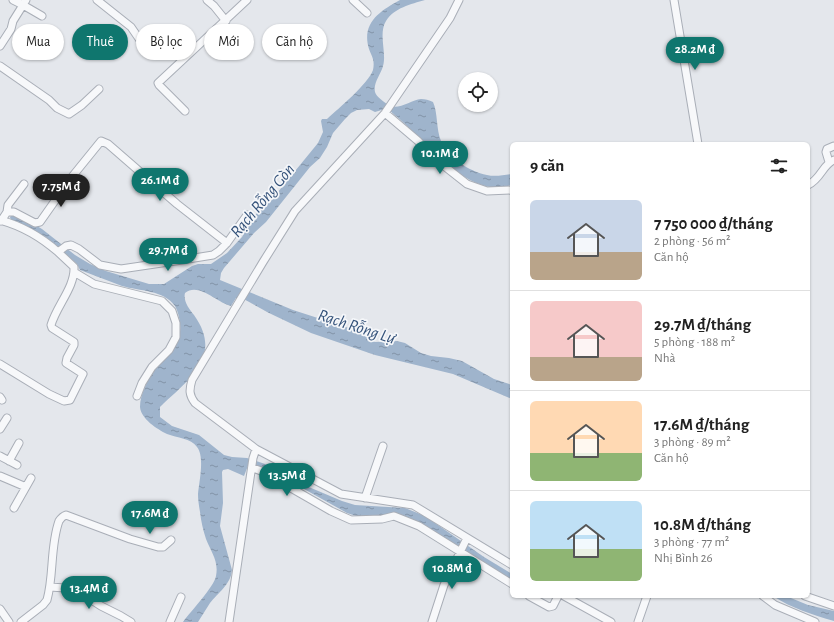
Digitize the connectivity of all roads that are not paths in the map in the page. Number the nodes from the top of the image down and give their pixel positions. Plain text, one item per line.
1 (13, 0) edge
2 (97, 0) edge
3 (207, 0) edge
4 (247, 0) edge
5 (353, 0) edge
6 (459, 0) edge
7 (674, 0) edge
8 (25, 3) edge
9 (366, 12) dead end
10 (42, 16) dead end
11 (226, 21) junction
12 (136, 34) edge
13 (0, 46) edge
14 (0, 66) edge
15 (99, 89) dead end
16 (185, 111) dead end
17 (386, 111) junction
18 (698, 142) edge
19 (834, 146) edge
20 (831, 161) edge
21 (24, 184) dead end
22 (810, 184) edge
23 (510, 190) edge
24 (7, 212) junction
25 (248, 215) dead end
26 (0, 221) edge
27 (227, 243) junction
28 (61, 250) junction
29 (74, 272) junction
30 (0, 364) edge
31 (137, 396) dead end
32 (7, 418) dead end
33 (0, 429) edge
34 (19, 443) dead end
35 (383, 446) dead end
36 (256, 449) junction
37 (0, 456) edge
38 (9, 461) junction
39 (253, 464) junction
40 (17, 465) dead end
41 (0, 476) edge
42 (30, 478) dead end
43 (26, 488) junction
44 (365, 498) junction
45 (14, 508) dead end
46 (466, 539) junction
47 (172, 540) dead end
48 (460, 551) junction
49 (510, 564) edge
50 (510, 583) edge
51 (50, 587) junction
52 (181, 597) dead end
53 (533, 598) edge
54 (557, 598) edge
55 (568, 598) edge
56 (646, 598) edge
57 (765, 598) edge
58 (810, 598) edge
59 (834, 606) edge
60 (0, 609) edge
61 (9, 622) edge
62 (21, 622) edge
63 (131, 622) edge
64 (170, 622) edge
65 (229, 622) edge
66 (432, 622) edge
67 (611, 622) edge
68 (638, 622) edge
69 (815, 622) edge

1 - 8 street
2 - 12 street
3 - 11 street
4 - 11 street
5 - 9 street
6 - 17 street
7 - 18 street
8 - 10 street
8 - 13 street
11 - 16 street
14 - 15 street
17 - 23 street
17 - 36 street
19 - 20 street
20 - 22 street
21 - 24 street
24 - 26 street
24 - 27 street
25 - 27 street
26 - 28 street
27 - 28 street
28 - 29 street
29 - 30 street
29 - 31 street
32 - 33 street
34 - 38 street
35 - 44 street
36 - 39 street
36 - 44 street
37 - 38 street
38 - 40 street
39 - 48 street
39 - 65 street
41 - 43 street
42 - 43 street
43 - 45 street
44 - 46 street
46 - 48 street
46 - 49 street
47 - 51 street
48 - 50 street
48 - 66 street
51 - 62 street
51 - 63 street
52 - 64 street
53 - 54 street
55 - 67 street
56 - 68 street
57 - 69 street
58 - 59 street
60 - 61 street

